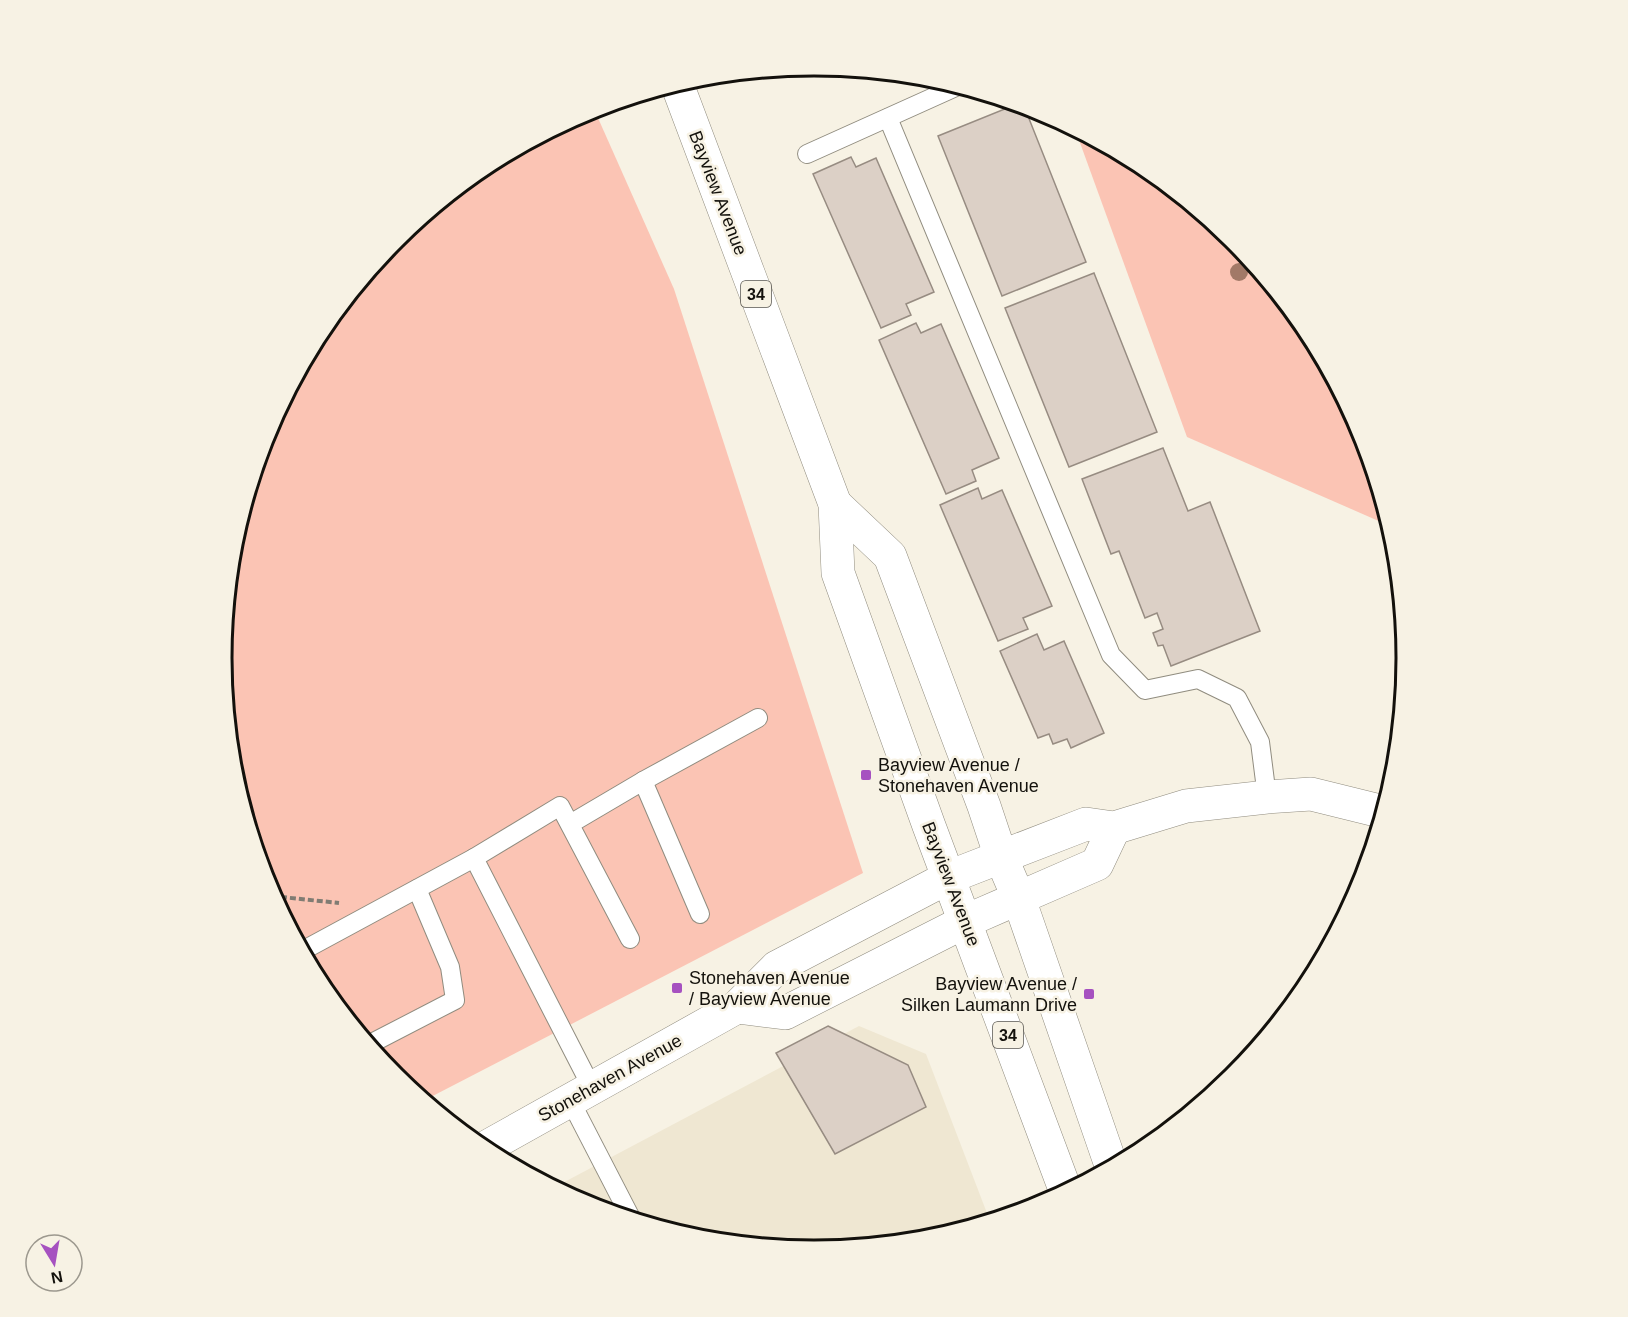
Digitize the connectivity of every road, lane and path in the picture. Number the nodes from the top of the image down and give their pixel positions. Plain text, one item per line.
1 (680, 92) edge
2 (945, 92) edge
3 (888, 118) junction
4 (807, 154) dead end
5 (835, 504) junction
6 (758, 718) dead end
7 (643, 781) junction
8 (1267, 797) junction
9 (1376, 810) edge
10 (570, 824) junction
11 (1114, 828) junction
12 (1001, 857) junction
13 (474, 858) junction
14 (949, 877) junction
15 (417, 889) junction
16 (283, 897) edge
17 (1019, 899) junction
18 (381, 908) junction
19 (700, 914) dead end
20 (966, 921) junction
21 (630, 939) dead end
22 (309, 947) edge
23 (737, 1007) junction
24 (375, 1041) edge
25 (581, 1094) junction
26 (493, 1143) edge
27 (1109, 1160) edge
28 (1063, 1184) edge
29 (628, 1210) edge

1 - 5 main road, Bayview Avenue / 34
2 - 3 lane
3 - 4 lane
3 - 8 lane
5 - 12 main road, Bayview Avenue / 34
5 - 14 main road, Bayview Avenue / 34
6 - 7 lane
7 - 10 lane
7 - 19 lane
8 - 9 main road
8 - 11 main road
10 - 13 lane
10 - 21 lane
11 - 12 main road, Stonehaven Avenue
11 - 17 main road
12 - 14 main road, Stonehaven Avenue
12 - 17 main road, Bayview Avenue / 34
13 - 15 lane
13 - 25 lane
14 - 20 main road, Bayview Avenue / 34
14 - 23 main road, Stonehaven Avenue
15 - 18 lane
15 - 24 lane
16 - 18 path
17 - 20 main road
17 - 27 main road, Bayview Avenue / 34
18 - 22 lane
20 - 23 main road
20 - 28 main road, Bayview Avenue / 34
23 - 25 main road, Stonehaven Avenue
25 - 26 main road, Stonehaven Avenue
25 - 29 lane

